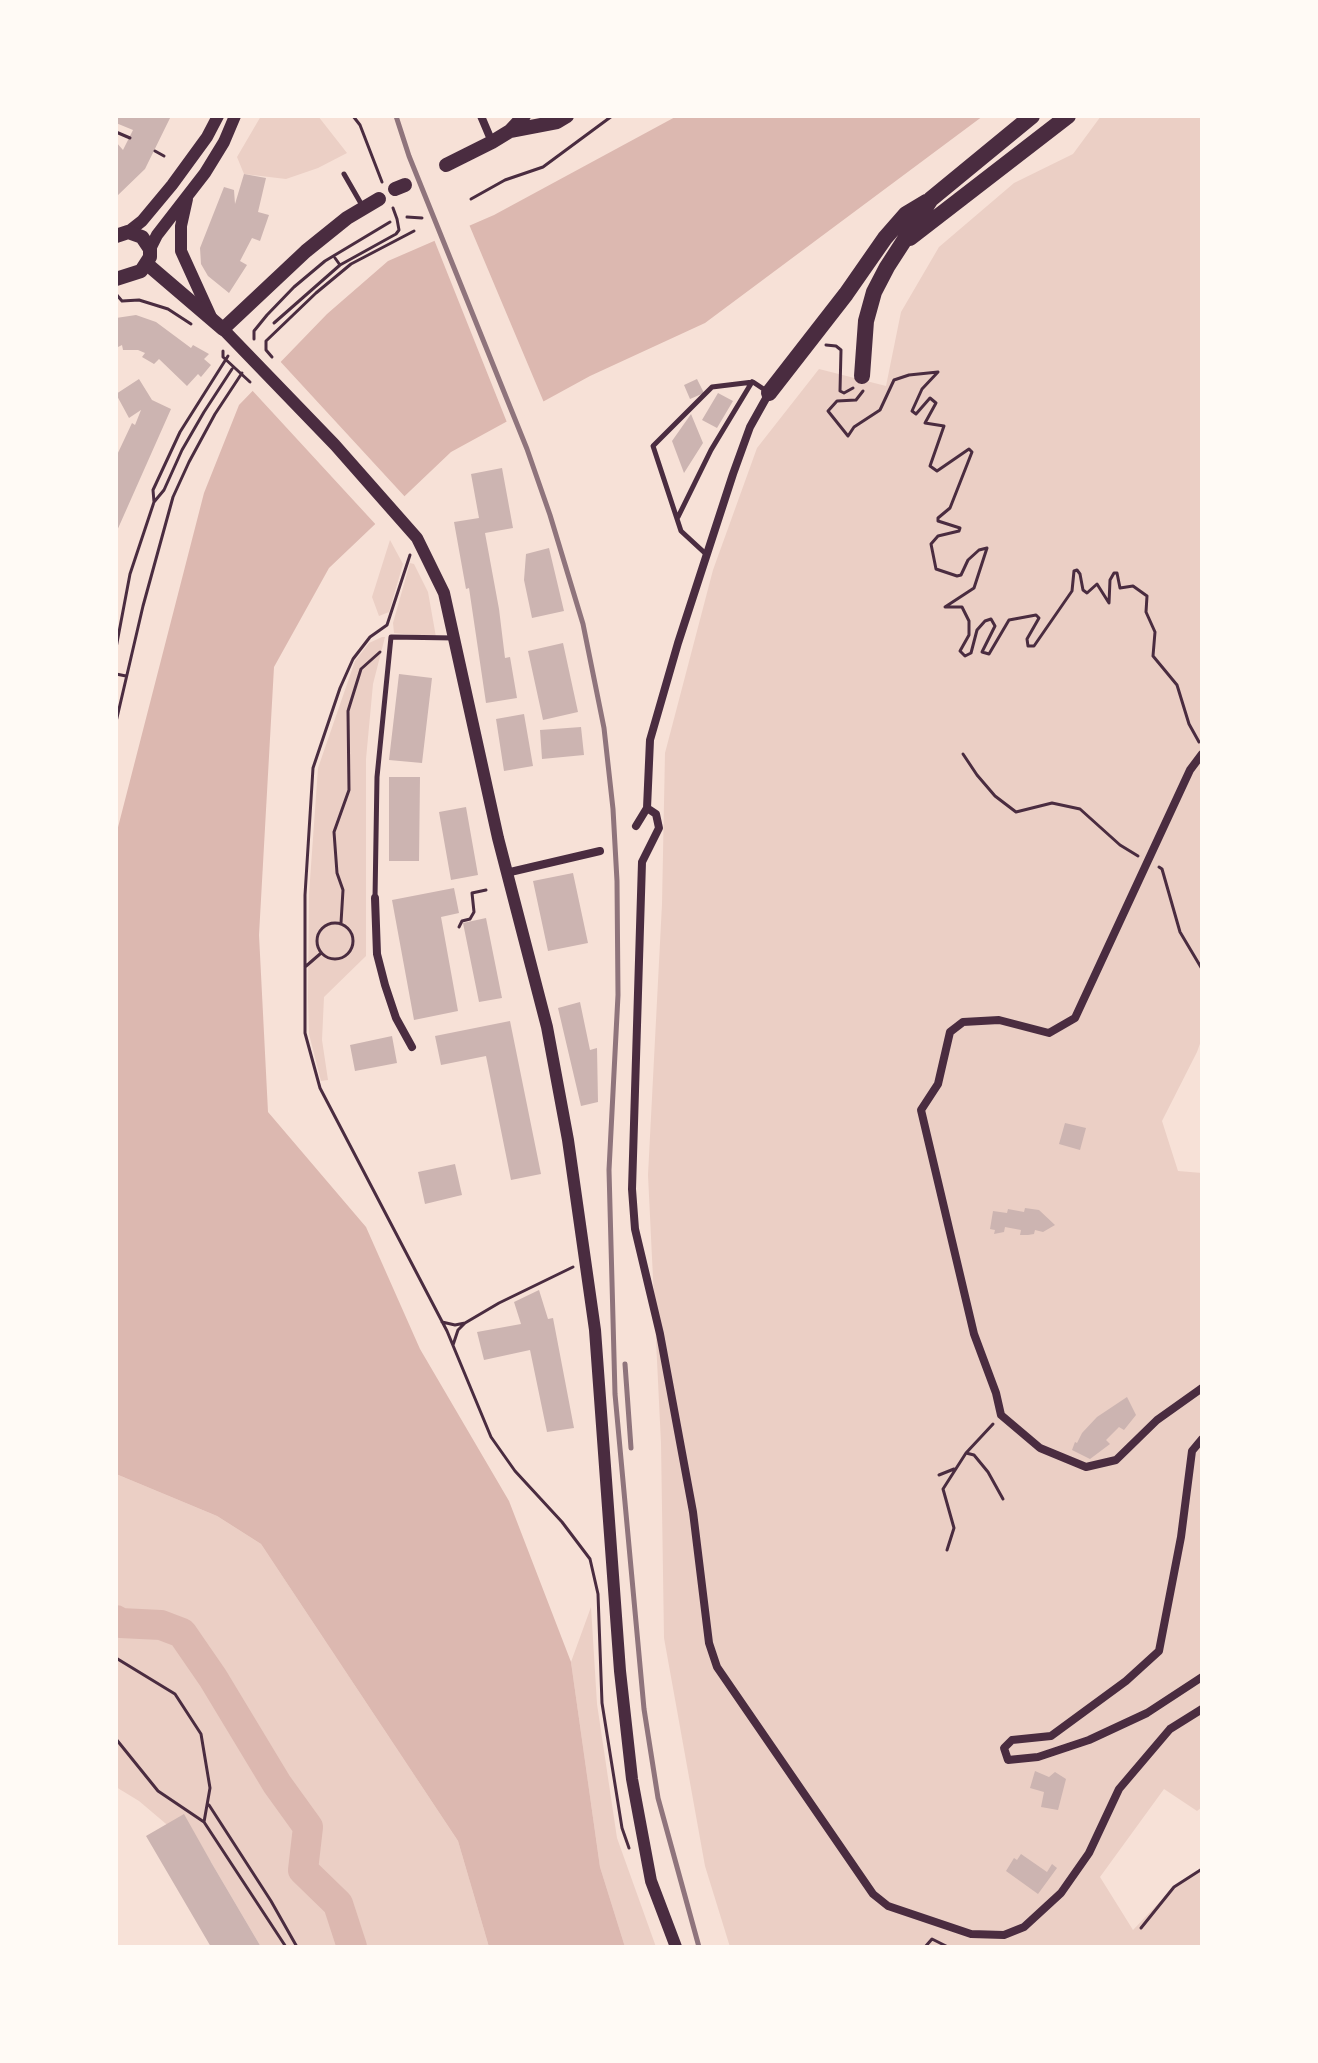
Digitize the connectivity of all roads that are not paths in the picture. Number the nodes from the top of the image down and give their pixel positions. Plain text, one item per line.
1 (218, 116) edge
2 (235, 116) edge
3 (481, 116) edge
4 (545, 116) edge
5 (567, 116) edge
6 (1032, 116) edge
7 (1068, 116) edge
8 (525, 122) edge
9 (492, 142) junction
10 (446, 165) dead end
11 (344, 174) dead end
12 (188, 196) junction
13 (379, 199) dead end
14 (931, 199) junction
15 (364, 208) junction
16 (122, 234) edge
17 (902, 244) junction
18 (149, 257) junction
19 (119, 275) edge
20 (211, 317) junction
21 (223, 329) junction
22 (753, 382) junction
23 (861, 382) road end
24 (769, 393) junction
25 (677, 519) junction
26 (707, 555) junction
27 (456, 637) junction
28 (1202, 754) edge
29 (647, 808) junction
30 (636, 826) dead end
31 (600, 851) dead end
32 (506, 873) junction
33 (375, 898) joint
34 (412, 1047) dead end
35 (1202, 1388) edge
36 (1202, 1439) edge
37 (1202, 1677) edge
38 (1202, 1709) edge
39 (676, 1947) edge

1 - 16 street
2 - 12 street
3 - 9 street
4 - 8 lane
5 - 8 main road
6 - 14 main road
7 - 17 main road
8 - 9 main road
9 - 10 main road
11 - 15 lane
12 - 18 street
12 - 20 street
13 - 15 main road
14 - 17 main road
14 - 24 main road
15 - 21 main road
16 - 18 main road
17 - 23 main road
18 - 19 main road
18 - 20 main road
20 - 21 main road
21 - 27 street
22 - 24 lane
22 - 25 lane
22 - 25 lane
24 - 26 street
25 - 26 lane
26 - 29 street
27 - 32 street
27 - 33 lane
28 - 35 street
29 - 30 street
29 - 38 street
31 - 32 street
32 - 39 street
33 - 34 street
36 - 37 street

